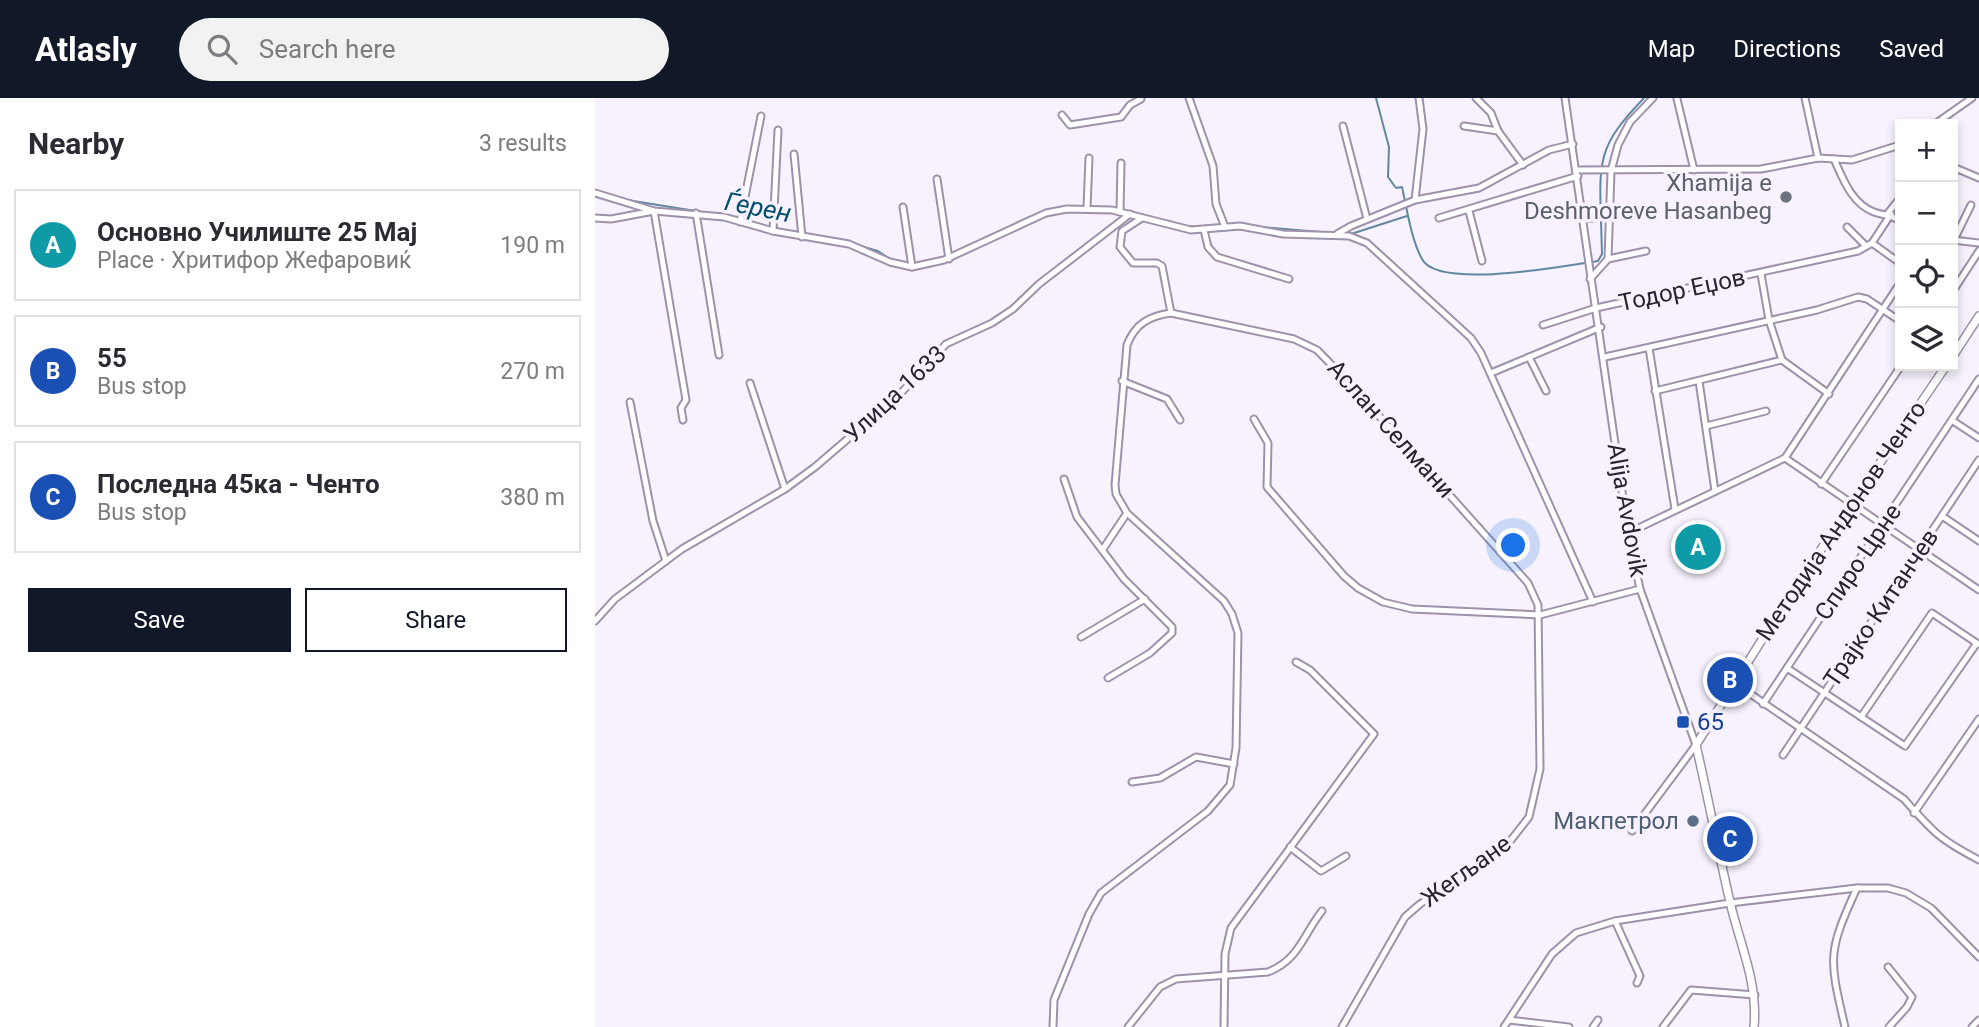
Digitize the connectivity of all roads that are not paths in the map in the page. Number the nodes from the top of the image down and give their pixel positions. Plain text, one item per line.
1 (1189, 98) edge
2 (1419, 98) edge
3 (1476, 98) edge
4 (1565, 98) edge
5 (1653, 98) edge
6 (1805, 98) edge
7 (1972, 98) edge
8 (1141, 99) edge
9 (1677, 99) edge
10 (1062, 115) dead end
11 (761, 116) dead end
12 (1942, 119) edge
13 (1343, 126) dead end
14 (1464, 126) dead end
15 (778, 130) dead end
16 (1498, 131) junction
17 (1573, 144) junction
18 (1895, 147) edge
19 (794, 154) dead end
20 (1089, 158) dead end
21 (1818, 158) junction
22 (1834, 159) junction
23 (1121, 163) dead end
24 (1523, 165) junction
25 (1958, 169) edge
26 (1694, 170) junction
27 (1608, 171) junction
28 (1578, 173) junction
29 (1979, 178) edge
30 (937, 179) dead end
31 (595, 193) edge
32 (1412, 201) junction
33 (1895, 205) edge
34 (1971, 205) dead end
35 (903, 207) dead end
36 (1087, 208) junction
37 (654, 211) junction
38 (1469, 211) junction
39 (1120, 212) junction
40 (696, 213) junction
41 (1130, 214) junction
42 (1889, 214) junction
43 (1609, 217) junction
44 (595, 218) edge
45 (1142, 218) junction
46 (1439, 218) dead end
47 (1895, 218) edge
48 (1367, 219) junction
49 (1584, 219) junction
50 (740, 222) junction
51 (1225, 227) junction
52 (1847, 227) dead end
53 (1204, 230) junction
54 (773, 231) junction
55 (1958, 232) edge
56 (1337, 234) junction
57 (802, 237) junction
58 (1958, 240) edge
59 (1979, 243) edge
60 (1869, 244) junction
61 (1646, 251) dead end
62 (1979, 251) edge
63 (1608, 258) junction
64 (949, 259) junction
65 (1895, 260) edge
66 (1482, 261) dead end
67 (912, 267) junction
68 (1761, 274) junction
69 (1289, 279) dead end
70 (1590, 279) junction
71 (1958, 283) edge
72 (1895, 291) edge
73 (1596, 308) junction
74 (1883, 310) junction
75 (1171, 313) junction
76 (1979, 316) edge
77 (1895, 318) edge
78 (1769, 320) junction
79 (1543, 326) dead end
80 (1601, 327) junction
81 (1649, 348) junction
82 (1958, 348) edge
83 (719, 355) dead end
84 (1529, 357) junction
85 (1605, 357) junction
86 (1782, 360) junction
87 (1899, 371) edge
88 (1943, 371) edge
89 (1491, 373) junction
90 (1979, 379) edge
91 (1122, 381) junction
92 (1699, 381) junction
93 (750, 383) dead end
94 (1546, 391) dead end
95 (1655, 391) junction
96 (1829, 394) junction
97 (630, 402) dead end
98 (1766, 411) dead end
99 (1254, 419) dead end
100 (683, 420) dead end
101 (1180, 420) dead end
102 (1953, 421) junction
103 (1706, 426) junction
104 (1979, 438) edge
105 (1785, 458) junction
106 (1979, 460) edge
107 (1064, 479) dead end
108 (1821, 484) junction
109 (785, 489) junction
110 (1715, 491) junction
111 (1852, 506) junction
112 (1675, 509) junction
113 (1127, 513) junction
114 (1942, 516) junction
115 (1883, 525) junction
116 (1628, 533) junction
117 (1979, 541) edge
118 (1103, 549) junction
119 (1920, 549) junction
120 (666, 561) junction
121 (1640, 589) junction
122 (1979, 590) edge
123 (1145, 599) junction
124 (1593, 602) junction
125 (1540, 615) junction
126 (595, 621) edge
127 (1081, 637) dead end
128 (1978, 644) edge
129 (1296, 662) dead end
130 (1787, 668) junction
131 (1108, 678) dead end
132 (1733, 682) junction
133 (1825, 694) junction
134 (1763, 704) junction
135 (1861, 717) junction
136 (1979, 719) edge
137 (1800, 728) junction
138 (1696, 745) junction
139 (1783, 755) dead end
140 (1234, 764) junction
141 (1132, 782) dead end
142 (1914, 813) junction
143 (1632, 831) dead end
144 (1290, 847) junction
145 (1979, 851) edge
146 (1346, 856) dead end
147 (1977, 859) edge
148 (1857, 888) junction
149 (1730, 904) junction
150 (1322, 911) dead end
151 (1615, 921) junction
152 (1979, 957) edge
153 (1888, 967) dead end
154 (1224, 976) junction
155 (1637, 983) dead end
156 (1755, 995) junction
157 (1509, 1020) junction
158 (1598, 1020) dead end
159 (1979, 1020) edge
160 (1053, 1027) edge
161 (1128, 1027) edge
162 (1224, 1027) edge
163 (1342, 1027) edge
164 (1504, 1027) edge
165 (1569, 1027) edge
166 (1593, 1027) edge
167 (1663, 1027) edge
168 (1754, 1027) edge
169 (1845, 1027) edge
170 (1889, 1027) edge
171 (1972, 1027) edge

1 - 51 street
2 - 32 street
3 - 16 street
4 - 17 street
5 - 27 street
6 - 21 street
7 - 12 street
8 - 10 street
9 - 26 street
11 - 50 street
13 - 48 street
14 - 16 street
15 - 54 street
16 - 24 street
17 - 24 street
17 - 28 street
18 - 22 street
19 - 57 street
20 - 36 street
21 - 22 street
21 - 26 street
22 - 42 street
23 - 39 street
24 - 32 street
25 - 29 street
26 - 27 street
27 - 28 street
27 - 43 street
28 - 38 street
28 - 49 street
30 - 64 street
31 - 37 street
32 - 48 street
33 - 42 street
34 - 55 street
35 - 67 street
36 - 39 street
36 - 64 street
37 - 40 street
37 - 44 street
37 - 100 street
38 - 46 street
38 - 66 street
39 - 41 street
40 - 50 street
40 - 83 street
41 - 45 street
41 - 109 street, Улица 1633
42 - 47 street
42 - 60 street
43 - 49 street
43 - 63 street
45 - 53 street
45 - 75 street
48 - 56 street
49 - 70 street, Alija Avdovik
50 - 54 street
51 - 53 street
51 - 56 street
52 - 60 street
53 - 69 street
54 - 57 street
56 - 89 street
57 - 67 street
58 - 59 street
60 - 65 street
60 - 68 street
61 - 63 street
62 - 71 street
63 - 70 street
64 - 67 street
68 - 73 street, Тодор Еџов
68 - 78 street, Тодор Еџов
70 - 73 street, Alija Avdovik
72 - 74 street
73 - 79 street, Тодор Еџов
73 - 80 street, Alija Avdovik
74 - 77 street
74 - 78 street
74 - 96 street
75 - 91 street
75 - 125 street, Аслан Селмани
76 - 82 main road
78 - 81 street
78 - 86 street, Тодор Еџов
80 - 84 street
80 - 85 street, Alija Avdovik
81 - 85 street
81 - 95 street
84 - 89 street
84 - 94 street
85 - 116 street, Alija Avdovik
86 - 92 street
86 - 96 street
87 - 108 street
88 - 111 main road, Методија Андонов Ченто
89 - 124 street
90 - 102 street, Спиро Црне
91 - 101 street
91 - 113 street
92 - 95 street
92 - 103 street
93 - 109 street
95 - 112 street
96 - 105 street
97 - 120 street
98 - 103 street
99 - 125 street
102 - 104 street
102 - 115 street, Спиро Црне
103 - 110 street
105 - 108 street
105 - 110 street
106 - 114 street, Трајко Китанчев
107 - 118 street
108 - 111 street
109 - 120 street, Улица 1633
110 - 112 street
111 - 115 street
111 - 132 main road, Методија Андонов Ченто
112 - 116 street
113 - 118 street
113 - 140 street
114 - 117 street
114 - 119 street, Трајко Китанчев
115 - 119 street
115 - 130 street, Спиро Црне
116 - 121 street, Alija Avdovik
118 - 123 street
119 - 122 street
119 - 133 street, Трајко Китанчев
120 - 126 street, Улица 1633
121 - 124 street
121 - 138 street, Alija Avdovik
123 - 127 street
123 - 131 street
124 - 125 street
125 - 163 street, Жегљане
128 - 135 street
128 - 135 street
129 - 144 street
130 - 133 street
130 - 134 street, Спиро Црне
132 - 134 street
132 - 138 main road, Методија Андонов Ченто
133 - 135 street
133 - 137 street, Трајко Китанчев
134 - 137 street
136 - 142 street
137 - 139 street, Трајко Китанчев
137 - 142 street
138 - 143 street
138 - 149 main road
140 - 141 street
140 - 160 street
142 - 147 street
144 - 146 street
144 - 154 street
145 - 147 street
148 - 149 street
148 - 152 street
148 - 169 street
149 - 151 street
149 - 156 main road
150 - 154 street
151 - 155 street
151 - 157 street
153 - 170 street
154 - 161 street
154 - 162 street
156 - 167 street
156 - 168 main road
157 - 164 street
157 - 165 street
158 - 166 street
159 - 171 street

